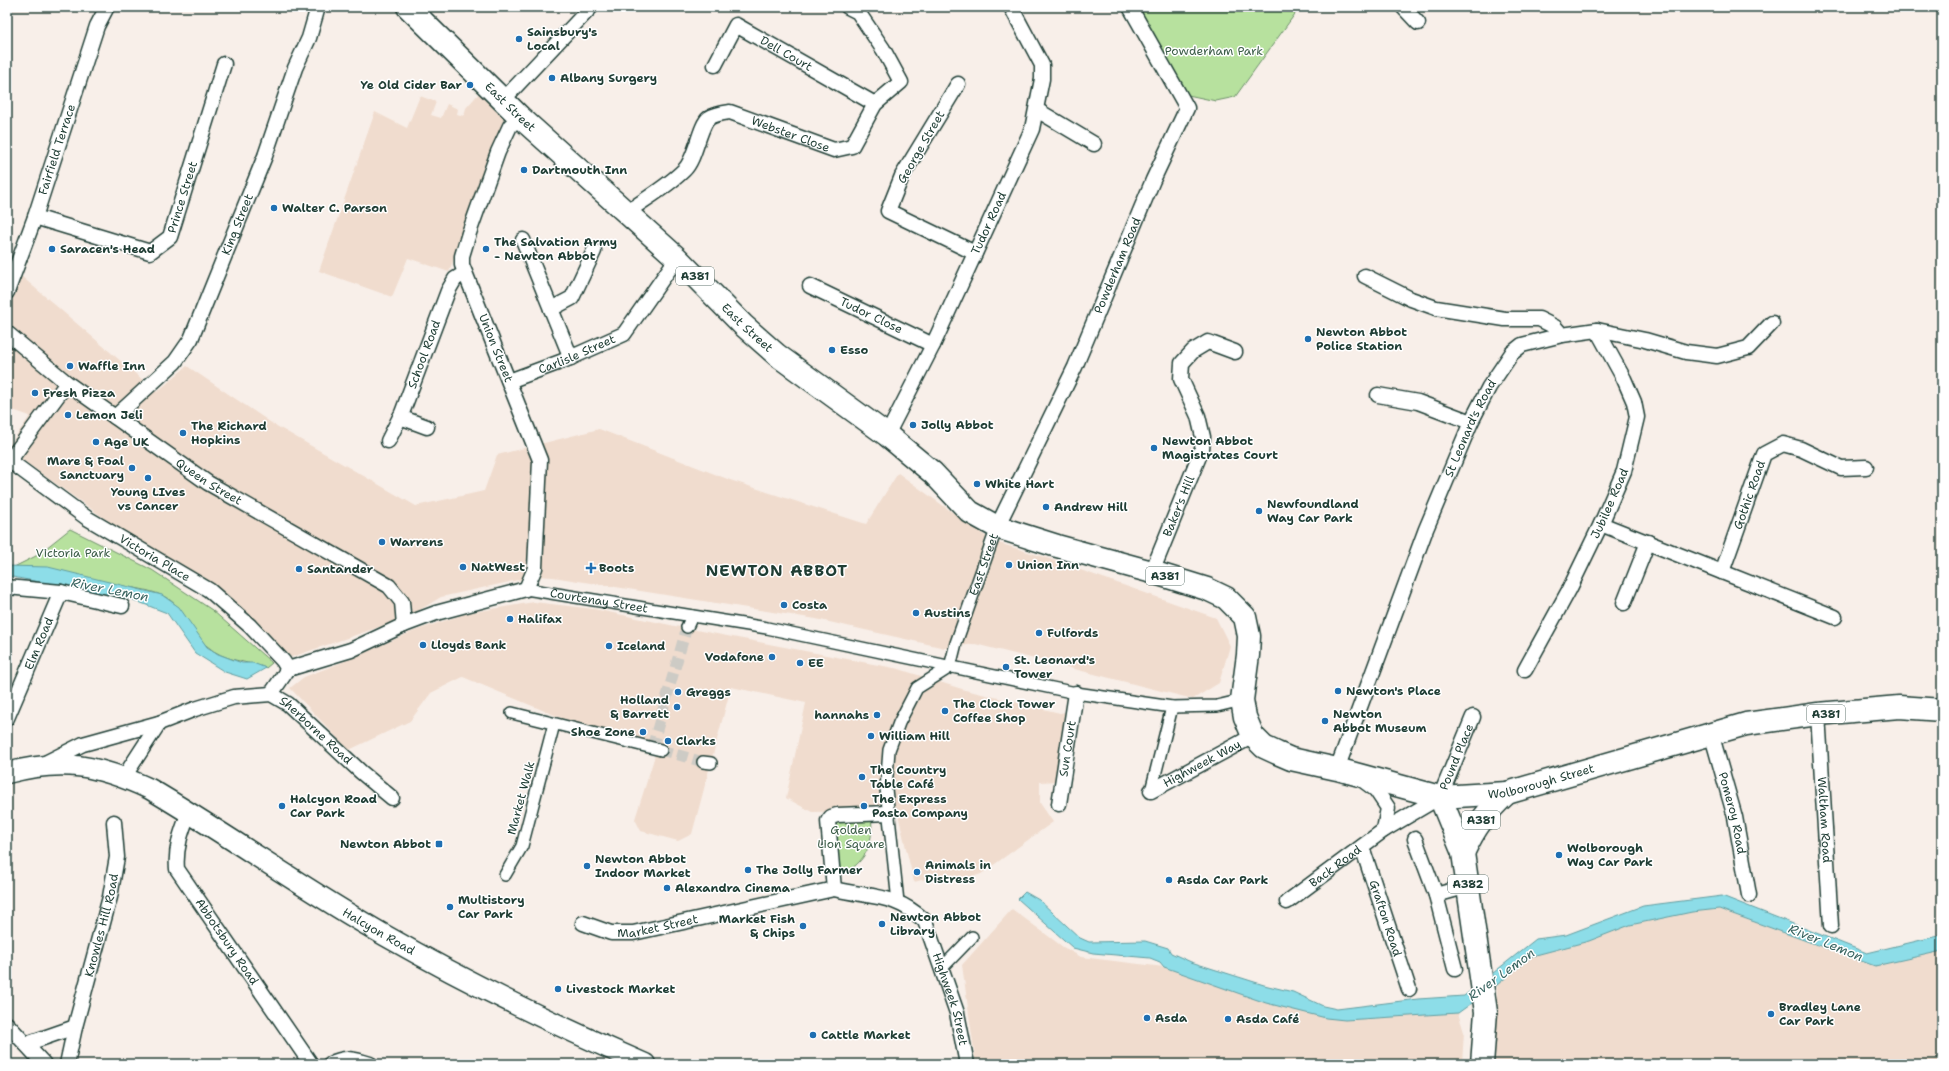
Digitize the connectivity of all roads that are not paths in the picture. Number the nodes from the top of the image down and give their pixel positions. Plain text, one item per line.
1 (107, 7) edge
2 (318, 7) edge
3 (408, 7) edge
4 (591, 7) edge
5 (848, 7) edge
6 (1011, 7) edge
7 (1130, 7) edge
8 (1403, 7) edge
9 (1418, 23) dead end
10 (224, 64) dead end
11 (715, 65) dead end
12 (958, 84) dead end
13 (503, 100) junction
14 (875, 104) junction
15 (1037, 110) junction
16 (520, 117) junction
17 (1094, 144) dead end
18 (626, 213) junction
19 (35, 217) junction
20 (523, 240) dead end
21 (594, 251) dead end
22 (975, 254) junction
23 (677, 258) junction
24 (465, 273) junction
25 (1365, 276) dead end
26 (810, 286) dead end
27 (7, 292) edge
28 (551, 309) junction
29 (1772, 323) dead end
30 (1597, 330) junction
31 (7, 333) edge
32 (1562, 335) junction
33 (934, 345) junction
34 (1235, 352) dead end
35 (571, 358) junction
36 (509, 381) junction
37 (66, 383) junction
38 (1378, 395) dead end
39 (115, 417) junction
40 (400, 417) junction
41 (1471, 422) junction
42 (427, 427) dead end
43 (887, 435) junction
44 (388, 442) dead end
45 (8, 462) edge
46 (1866, 467) dead end
47 (1601, 524) junction
48 (997, 527) junction
49 (1648, 542) junction
50 (1152, 572) junction
51 (1722, 572) junction
52 (7, 587) edge
53 (526, 589) junction
54 (61, 592) junction
55 (1624, 603) dead end
56 (122, 606) dead end
57 (692, 616) junction
58 (1835, 617) dead end
59 (404, 625) junction
60 (687, 627) tunnel mouth
61 (950, 667) junction
62 (288, 669) junction
63 (1525, 670) dead end
64 (1076, 693) junction
65 (271, 694) junction
66 (1242, 700) junction
67 (1172, 707) junction
68 (1942, 710) edge
69 (512, 713) dead end
70 (1818, 714) junction
71 (1473, 717) dead end
72 (7, 718) edge
73 (158, 723) junction
74 (554, 724) junction
75 (1711, 733) junction
76 (1253, 736) junction
77 (655, 749) tunnel mouth
78 (42, 765) junction
79 (1345, 771) junction
80 (7, 773) edge
81 (124, 777) junction
82 (1151, 791) joint
83 (1507, 793) junction
84 (1440, 797) junction
85 (392, 798) dead end
86 (1059, 804) dead end
87 (189, 812) junction
88 (889, 813) junction
89 (114, 822) dead end
90 (1384, 830) junction
91 (1415, 839) dead end
92 (1362, 847) junction
93 (1463, 853) junction
94 (505, 875) dead end
95 (1468, 886) junction
96 (834, 890) junction
97 (1436, 895) junction
98 (1749, 895) dead end
99 (898, 902) junction
100 (1286, 902) dead end
101 (583, 923) dead end
102 (1831, 926) dead end
103 (972, 937) dead end
104 (942, 968) junction
105 (1455, 970) dead end
106 (1409, 989) dead end
107 (7, 1024) edge
108 (75, 1027) junction
109 (26, 1044) junction
110 (44, 1064) edge
111 (67, 1064) edge
112 (311, 1064) edge
113 (330, 1064) edge
114 (370, 1064) edge
115 (646, 1064) edge
116 (966, 1064) edge
117 (1482, 1064) edge

1 - 19 street, Fairfield Terrace
2 - 39 street, King Street
3 - 13 main road, East Street / A381
4 - 13 street
5 - 14 street, Webster Close
6 - 15 street, Tudor Road
7 - 48 street, Powderham Road
8 - 9 street
10 - 19 street, Prince Street
11 - 14 street, Dell Court
12 - 22 street, George Street
13 - 16 main road, East Street / A381
14 - 18 street, Webster Close
15 - 17 street
15 - 22 street, Tudor Road
16 - 18 main road, East Street / A381
16 - 24 street, Union Street
18 - 23 main road, East Street / A381
19 - 27 street, Fairfield Terrace
20 - 28 street
21 - 28 street
22 - 33 street, Tudor Road
23 - 35 street, Carlisle Street
23 - 43 main road, East Street / A381
24 - 36 street, Union Street
24 - 40 street, School Road
25 - 32 street
26 - 33 street, Tudor Close
28 - 35 street
29 - 30 street, St Leonard's Road
30 - 32 street, St Leonard's Road
30 - 47 street, Jubilee Road
31 - 37 street, Queen Street
32 - 41 street, St Leonard's Road
33 - 43 street, Tudor Road
34 - 50 street, Baker's Hill
35 - 36 street, Carlisle Street
36 - 53 street, Union Street
37 - 39 street, Queen Street
37 - 45 street
38 - 41 street
39 - 59 street, Queen Street
40 - 42 street
40 - 44 street, School Road
41 - 79 street, St Leonard's Road
43 - 48 main road, East Street / A381
45 - 62 street, Victoria Place
46 - 51 street, Gothic Road
47 - 49 street
47 - 63 street, Jubilee Road
48 - 50 main road, A381
48 - 61 street, East Street
49 - 51 street
49 - 55 street
50 - 66 main road, A381
51 - 58 street
52 - 54 street
53 - 57 street, Courtenay Street
53 - 59 street, Courtenay Street
54 - 56 street
54 - 72 street, Elm Road
57 - 60 street
57 - 61 street, Courtenay Street
59 - 62 street, Courtenay Street
61 - 64 street
61 - 88 street
62 - 65 street
64 - 67 street
64 - 86 street, Sun Court
65 - 73 street, Sherborne Road
65 - 85 street, Sherborne Road
66 - 67 street
66 - 76 main road, Wolborough Street / A381
67 - 82 street
68 - 70 main road, Wolborough Street / A381
69 - 74 street
70 - 75 main road, Wolborough Street / A381
70 - 102 street, Waltham Road
71 - 84 street, Pound Place
73 - 78 street, Sherborne Road
73 - 81 street
74 - 77 street
74 - 94 street, Market Walk
75 - 83 main road, Wolborough Street / A381
75 - 98 street, Pomeroy Road
76 - 79 main road, Wolborough Street / A381
76 - 82 street, Highweek Way
78 - 80 main road, Halcyon Road
78 - 81 main road, Halcyon Road
79 - 84 main road, Wolborough Street / A381
79 - 90 street
81 - 87 main road, Halcyon Road
83 - 84 main road, Wolborough Street / A381
83 - 93 main road, A381
84 - 90 street, Back Road
84 - 93 main road, A382
87 - 112 street, Abbotsbury Road
87 - 115 main road, Halcyon Road
88 - 96 street
88 - 99 street
89 - 108 street, Knowles Hill Road
90 - 92 street, Back Road
91 - 97 street
92 - 100 street, Back Road
92 - 106 street, Grafton Road
93 - 95 main road, A382
95 - 97 street
95 - 117 main road, A382
96 - 99 street, Market Street
96 - 101 street, Market Street
97 - 105 street
99 - 104 street, Highweek Street
103 - 104 street
104 - 116 street, Highweek Street
107 - 109 street
108 - 109 street
108 - 111 street, Knowles Hill Road
109 - 110 street
113 - 114 street

